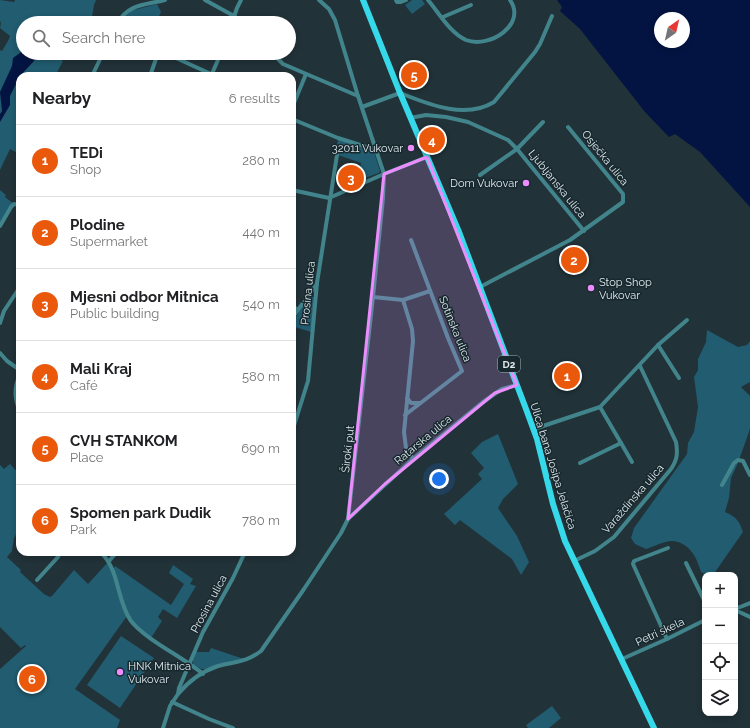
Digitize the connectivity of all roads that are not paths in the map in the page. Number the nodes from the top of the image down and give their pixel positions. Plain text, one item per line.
1 (165, 0) edge
2 (205, 0) edge
3 (242, 0) edge
4 (319, 0) edge
5 (363, 0) edge
6 (396, 0) edge
7 (406, 0) edge
8 (428, 0) edge
9 (510, 0) edge
10 (211, 1) edge
11 (470, 5) dead end
12 (123, 16) edge
13 (234, 16) joint
14 (552, 16) dead end
15 (443, 17) junction
16 (100, 60) edge
17 (156, 60) edge
18 (180, 60) edge
19 (218, 60) edge
20 (279, 60) edge
21 (94, 72) edge
22 (151, 72) edge
23 (205, 72) edge
24 (212, 72) edge
25 (306, 74) junction
26 (400, 93) junction
27 (358, 96) junction
28 (296, 98) edge
29 (362, 107) junction
30 (410, 118) junction
31 (296, 121) edge
32 (543, 122) dead end
33 (568, 127) dead end
34 (517, 149) junction
35 (376, 150) junction
36 (337, 155) dead end
37 (427, 157) junction
38 (384, 174) junction
39 (480, 175) dead end
40 (296, 191) edge
41 (329, 198) junction
42 (16, 204) edge
43 (0, 226) edge
44 (584, 231) junction
45 (410, 240) dead end
46 (317, 283) junction
47 (480, 287) junction
48 (430, 291) junction
49 (16, 293) edge
50 (373, 297) junction
51 (404, 300) junction
52 (298, 310) joint
53 (296, 313) edge
54 (687, 320) dead end
55 (0, 323) edge
56 (658, 345) junction
57 (0, 353) edge
58 (640, 366) junction
59 (16, 367) edge
60 (679, 378) dead end
61 (16, 382) edge
62 (517, 385) junction
63 (407, 398) junction
64 (16, 400) edge
65 (421, 402) junction
66 (600, 407) junction
67 (405, 416) junction
68 (296, 419) edge
69 (533, 428) junction
70 (621, 443) junction
71 (413, 458) junction
72 (632, 462) dead end
73 (580, 463) dead end
74 (750, 475) edge
75 (722, 485) dead end
76 (348, 519) junction
77 (668, 548) dead end
78 (58, 556) edge
79 (104, 556) edge
80 (113, 556) edge
81 (244, 556) edge
82 (109, 561) junction
83 (574, 561) junction
84 (686, 563) dead end
85 (38, 580) dead end
86 (702, 596) edge
87 (750, 603) edge
88 (738, 608) edge
89 (738, 611) edge
90 (750, 618) edge
91 (702, 622) edge
92 (667, 639) junction
93 (622, 658) junction
94 (189, 664) junction
95 (202, 674) junction
96 (178, 694) junction
97 (172, 702) junction
98 (652, 727) edge
99 (163, 728) edge
100 (233, 728) edge

1 - 12 street
2 - 10 street
3 - 13 street
4 - 27 street
5 - 26 main road, Ulica bana Josipa Jelačića / D2
6 - 7 street
8 - 15 street
9 - 15 street
10 - 13 street
11 - 15 street
14 - 26 street
16 - 21 street
17 - 22 street
18 - 23 street
19 - 24 street
20 - 25 street
25 - 27 street
25 - 28 street
26 - 29 street
26 - 30 main road, Ulica bana Josipa Jelačića / D2
27 - 29 street
29 - 35 street
30 - 34 street, Ljubljanska ulica
30 - 37 main road, Ulica bana Josipa Jelačića / D2
31 - 35 street
32 - 34 street
33 - 44 street, Osječka ulica
34 - 39 street
34 - 44 street, Ljubljanska ulica
35 - 38 street
36 - 41 street, Prosina ulica
37 - 38 street
37 - 47 main road, Ulica bana Josipa Jelačića / D2
38 - 41 street
38 - 50 street, Široki put
40 - 41 street
41 - 46 street, Prosina ulica
42 - 43 street
44 - 47 street
45 - 48 street, Sotinska ulica
46 - 52 street
46 - 68 street, Prosina ulica
47 - 62 main road, Ulica bana Josipa Jelačića / D2
48 - 51 street, Sotinska ulica
48 - 65 street, Sotinska ulica
49 - 55 street
50 - 51 street, Sotinska ulica
50 - 76 street, Široki put
51 - 63 street
52 - 53 street
54 - 56 street
56 - 58 street
56 - 60 street
57 - 59 street
58 - 66 street
58 - 83 street, Varaždinska ulica
61 - 64 street
62 - 69 main road, Ulica bana Josipa Jelačića / D2
62 - 71 street, Ratarska ulica
63 - 65 street
63 - 67 street
65 - 67 street, Sotinska ulica
66 - 69 street
66 - 70 street
67 - 71 street
69 - 83 main road, Ulica bana Josipa Jelačića / D2
70 - 72 street
70 - 73 street
71 - 76 street, Ratarska ulica
74 - 75 street
76 - 95 street, Široki put
77 - 92 street
78 - 85 street
79 - 82 street
80 - 82 street
81 - 94 street, Prosina ulica
82 - 94 street
83 - 93 main road, Ulica bana Josipa Jelačića / D2
84 - 86 street
87 - 88 street
89 - 90 street
91 - 92 street, Petri skela
92 - 93 street, Petri skela
93 - 98 main road, Ulica bana Josipa Jelačića / D2
94 - 95 street
94 - 96 street, Prosina ulica
95 - 96 street, Široki put
96 - 97 street
97 - 99 street
97 - 100 street

